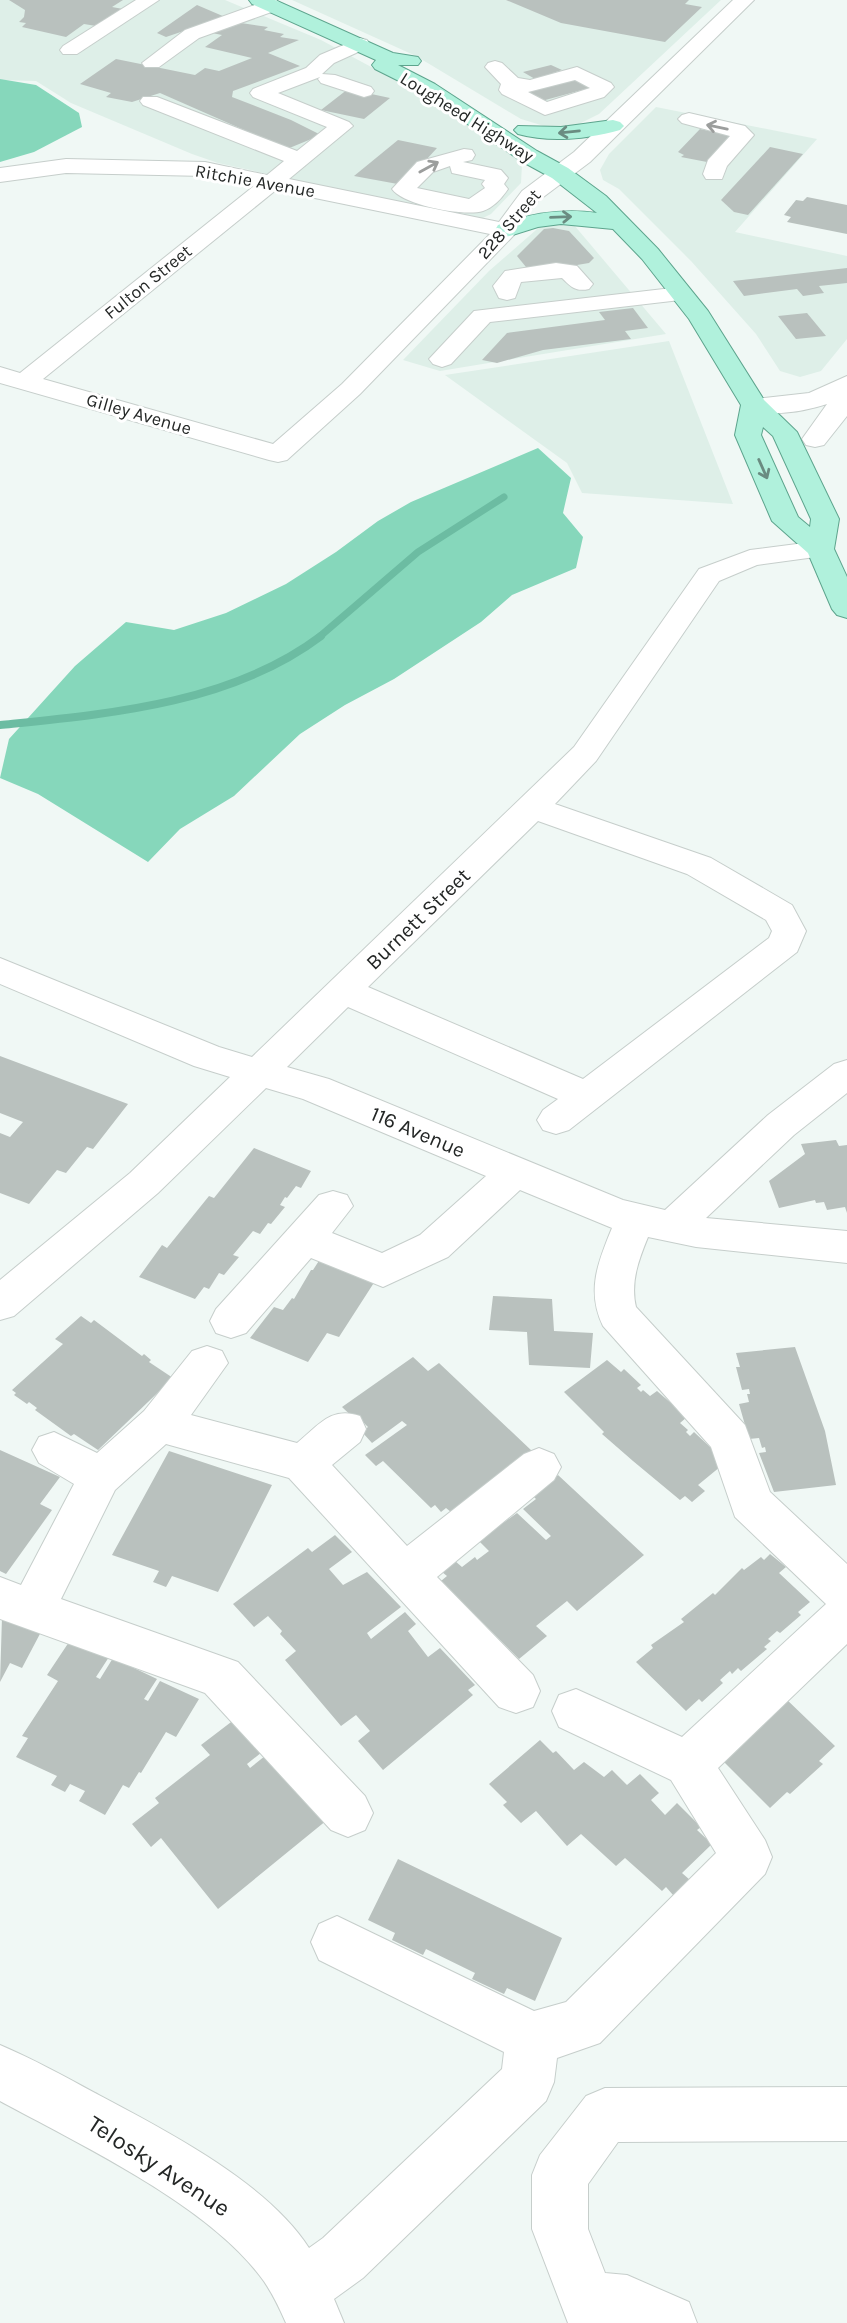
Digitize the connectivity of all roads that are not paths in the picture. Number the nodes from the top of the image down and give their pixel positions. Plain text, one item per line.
1 (149, 0) edge
2 (744, 0) edge
3 (266, 3) edge
4 (360, 44) junction
5 (70, 50) dead end
6 (388, 58) junction
7 (152, 63) dead end
8 (495, 67) dead end
9 (321, 75) junction
10 (512, 83) dead end
11 (364, 91) dead end
12 (150, 101) dead end
13 (294, 107) junction
14 (689, 120) dead end
15 (613, 126) junction
16 (525, 130) junction
17 (300, 160) junction
18 (560, 173) junction
19 (714, 174) dead end
20 (0, 176) edge
21 (273, 182) junction
22 (456, 204) joint
23 (618, 223) junction
24 (506, 230) junction
25 (617, 279) dead end
26 (681, 294) junction
27 (510, 303) junction
28 (442, 359) dead end
29 (12, 378) edge
30 (847, 384) edge
31 (754, 405) junction
32 (815, 439) dead end
33 (278, 454) joint
34 (820, 550) junction
35 (847, 609) edge
36 (533, 808) junction
37 (0, 970) edge
38 (343, 991) junction
39 (847, 1073) edge
40 (259, 1074) junction
41 (587, 1096) junction
42 (556, 1120) dead end
43 (514, 1173) junction
44 (333, 1206) dead end
45 (654, 1224) junction
46 (305, 1239) junction
47 (847, 1247) edge
48 (0, 1304) edge
49 (231, 1321) dead end
50 (207, 1363) dead end
51 (159, 1424) junction
52 (345, 1429) dead end
53 (54, 1450) dead end
54 (303, 1463) junction
55 (540, 1467) dead end
56 (100, 1477) junction
57 (405, 1575) junction
58 (847, 1594) edge
59 (16, 1604) edge
60 (847, 1614) edge
61 (516, 1691) dead end
62 (576, 1711) dead end
63 (688, 1763) junction
64 (348, 1814) dead end
65 (337, 1942) dead end
66 (532, 2038) junction
67 (0, 2072) edge
68 (847, 2114) edge
69 (308, 2306) edge
70 (592, 2311) edge
71 (668, 2323) edge

1 - 5 street
2 - 15 street, 228 Street
3 - 4 main road, Lougheed Highway
3 - 7 street
4 - 6 main road, Lougheed Highway
4 - 9 street
6 - 16 main road, Lougheed Highway
6 - 18 main road, Lougheed Highway
8 - 10 street
9 - 11 street
9 - 13 street
9 - 13 street
12 - 17 street
13 - 17 street, Fulton Street
19 -> 14 street
15 -> 16 main road
15 - 18 street, 228 Street
16 - 18 main road, Lougheed Highway
17 - 21 street, Fulton Street
18 - 23 main road, Lougheed Highway
18 - 24 street, 228 Street
20 - 21 street, Ritchie Avenue
21 - 24 street, Ritchie Avenue
21 - 29 street, Fulton Street
22 -> 22 street
24 -> 23 main road
23 - 26 main road, Lougheed Highway
24 - 33 street, 228 Street
25 - 27 street
26 - 27 street
26 - 31 main road, Lougheed Highway
27 - 28 street
29 - 33 street, Gilley Avenue
30 - 31 street
30 - 32 street
31 - 34 main road, Lougheed Highway
31 -> 34 main road
34 - 35 main road
34 - 36 street, Burnett Street
36 - 38 street, Burnett Street
36 - 41 street
37 - 40 street, 116 Avenue
38 - 40 street, Burnett Street
38 - 41 street
39 - 45 street
40 - 43 street, 116 Avenue
40 - 48 street, Burnett Street
41 - 42 street
43 - 45 street, 116 Avenue
43 - 46 street
44 - 46 street
45 - 47 street, 116 Avenue
45 - 58 street
46 - 49 street
50 - 51 street
51 - 54 street
51 - 56 street
52 - 54 street
53 - 56 street
54 - 57 street
55 - 57 street
56 - 59 street
57 - 61 street
59 - 64 street
60 - 63 street
62 - 63 street
63 - 66 street
65 - 66 street
66 - 69 street
67 - 69 street, Telosky Avenue
68 - 70 street
70 - 71 street

